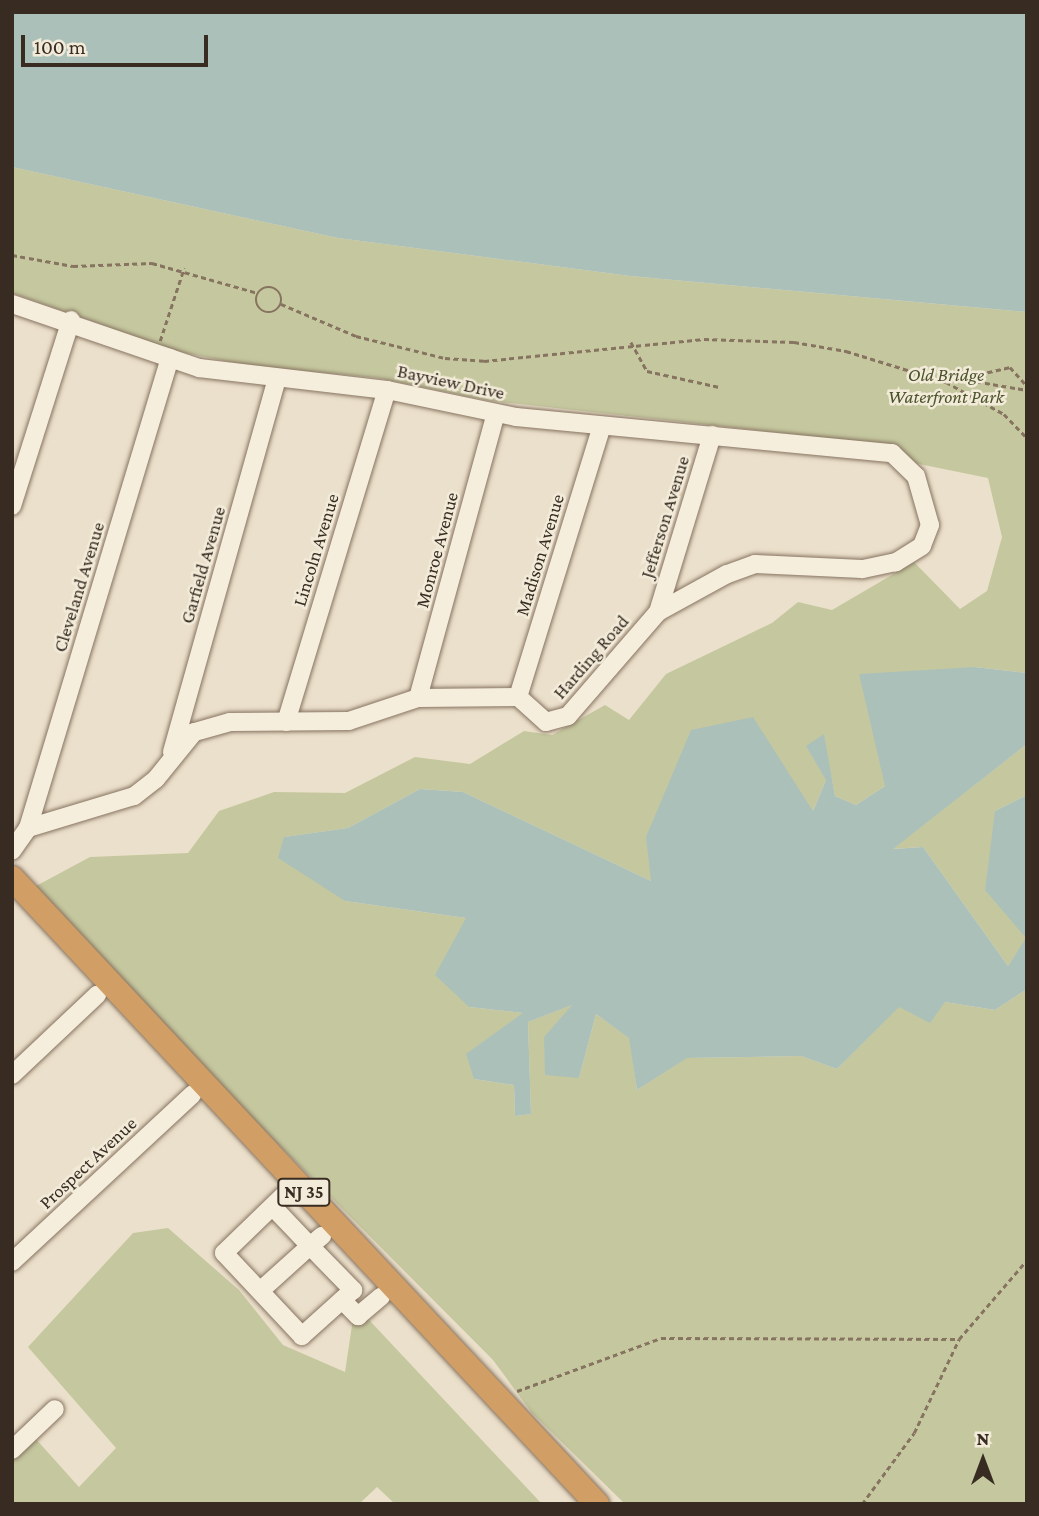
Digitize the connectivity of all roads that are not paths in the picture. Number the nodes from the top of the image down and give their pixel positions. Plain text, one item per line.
1 (12, 304) edge
2 (71, 320) junction
3 (164, 351) junction
4 (276, 378) junction
5 (387, 390) junction
6 (496, 413) junction
7 (602, 426) junction
8 (712, 435) junction
9 (892, 453) joint
10 (12, 506) edge
11 (659, 612) junction
12 (518, 697) junction
13 (418, 698) junction
14 (286, 722) junction
15 (169, 762) junction
16 (28, 828) junction
17 (12, 851) edge
18 (12, 878) edge
19 (12, 903) edge
20 (97, 995) junction
21 (12, 1075) edge
22 (192, 1095) junction
23 (278, 1201) junction
24 (316, 1241) junction
25 (12, 1262) edge
26 (260, 1291) junction
27 (360, 1291) junction
28 (55, 1409) dead end
29 (12, 1450) edge
30 (578, 1504) edge
31 (597, 1504) edge

1 - 2 street, Bayview Drive
2 - 3 street, Bayview Drive
2 - 10 street
3 - 4 street, Bayview Drive
3 - 16 street, Cleveland Avenue
4 - 5 street, Bayview Drive
4 - 15 street, Garfield Avenue
5 - 6 street, Bayview Drive
5 - 14 street, Lincoln Avenue
6 - 7 street, Bayview Drive
6 - 13 street, Monroe Avenue
7 - 8 street, Bayview Drive
7 - 12 street, Madison Avenue
8 - 9 street, Bayview Drive
8 - 11 street, Jefferson Avenue
9 - 11 street, Harding Road
11 - 12 street, Harding Road
12 - 13 street
13 - 14 street
14 - 15 street
15 - 16 street
16 - 17 street
18 - 31 highway, NJ 35
19 - 20 highway, NJ 35
20 - 21 street
20 - 22 highway, NJ 35
22 - 23 highway, NJ 35
22 - 25 street, Prospect Avenue
23 - 24 highway, NJ 35
23 - 26 street
24 - 26 street
24 - 27 highway, NJ 35
26 - 27 street
27 - 30 highway, NJ 35
28 - 29 street

